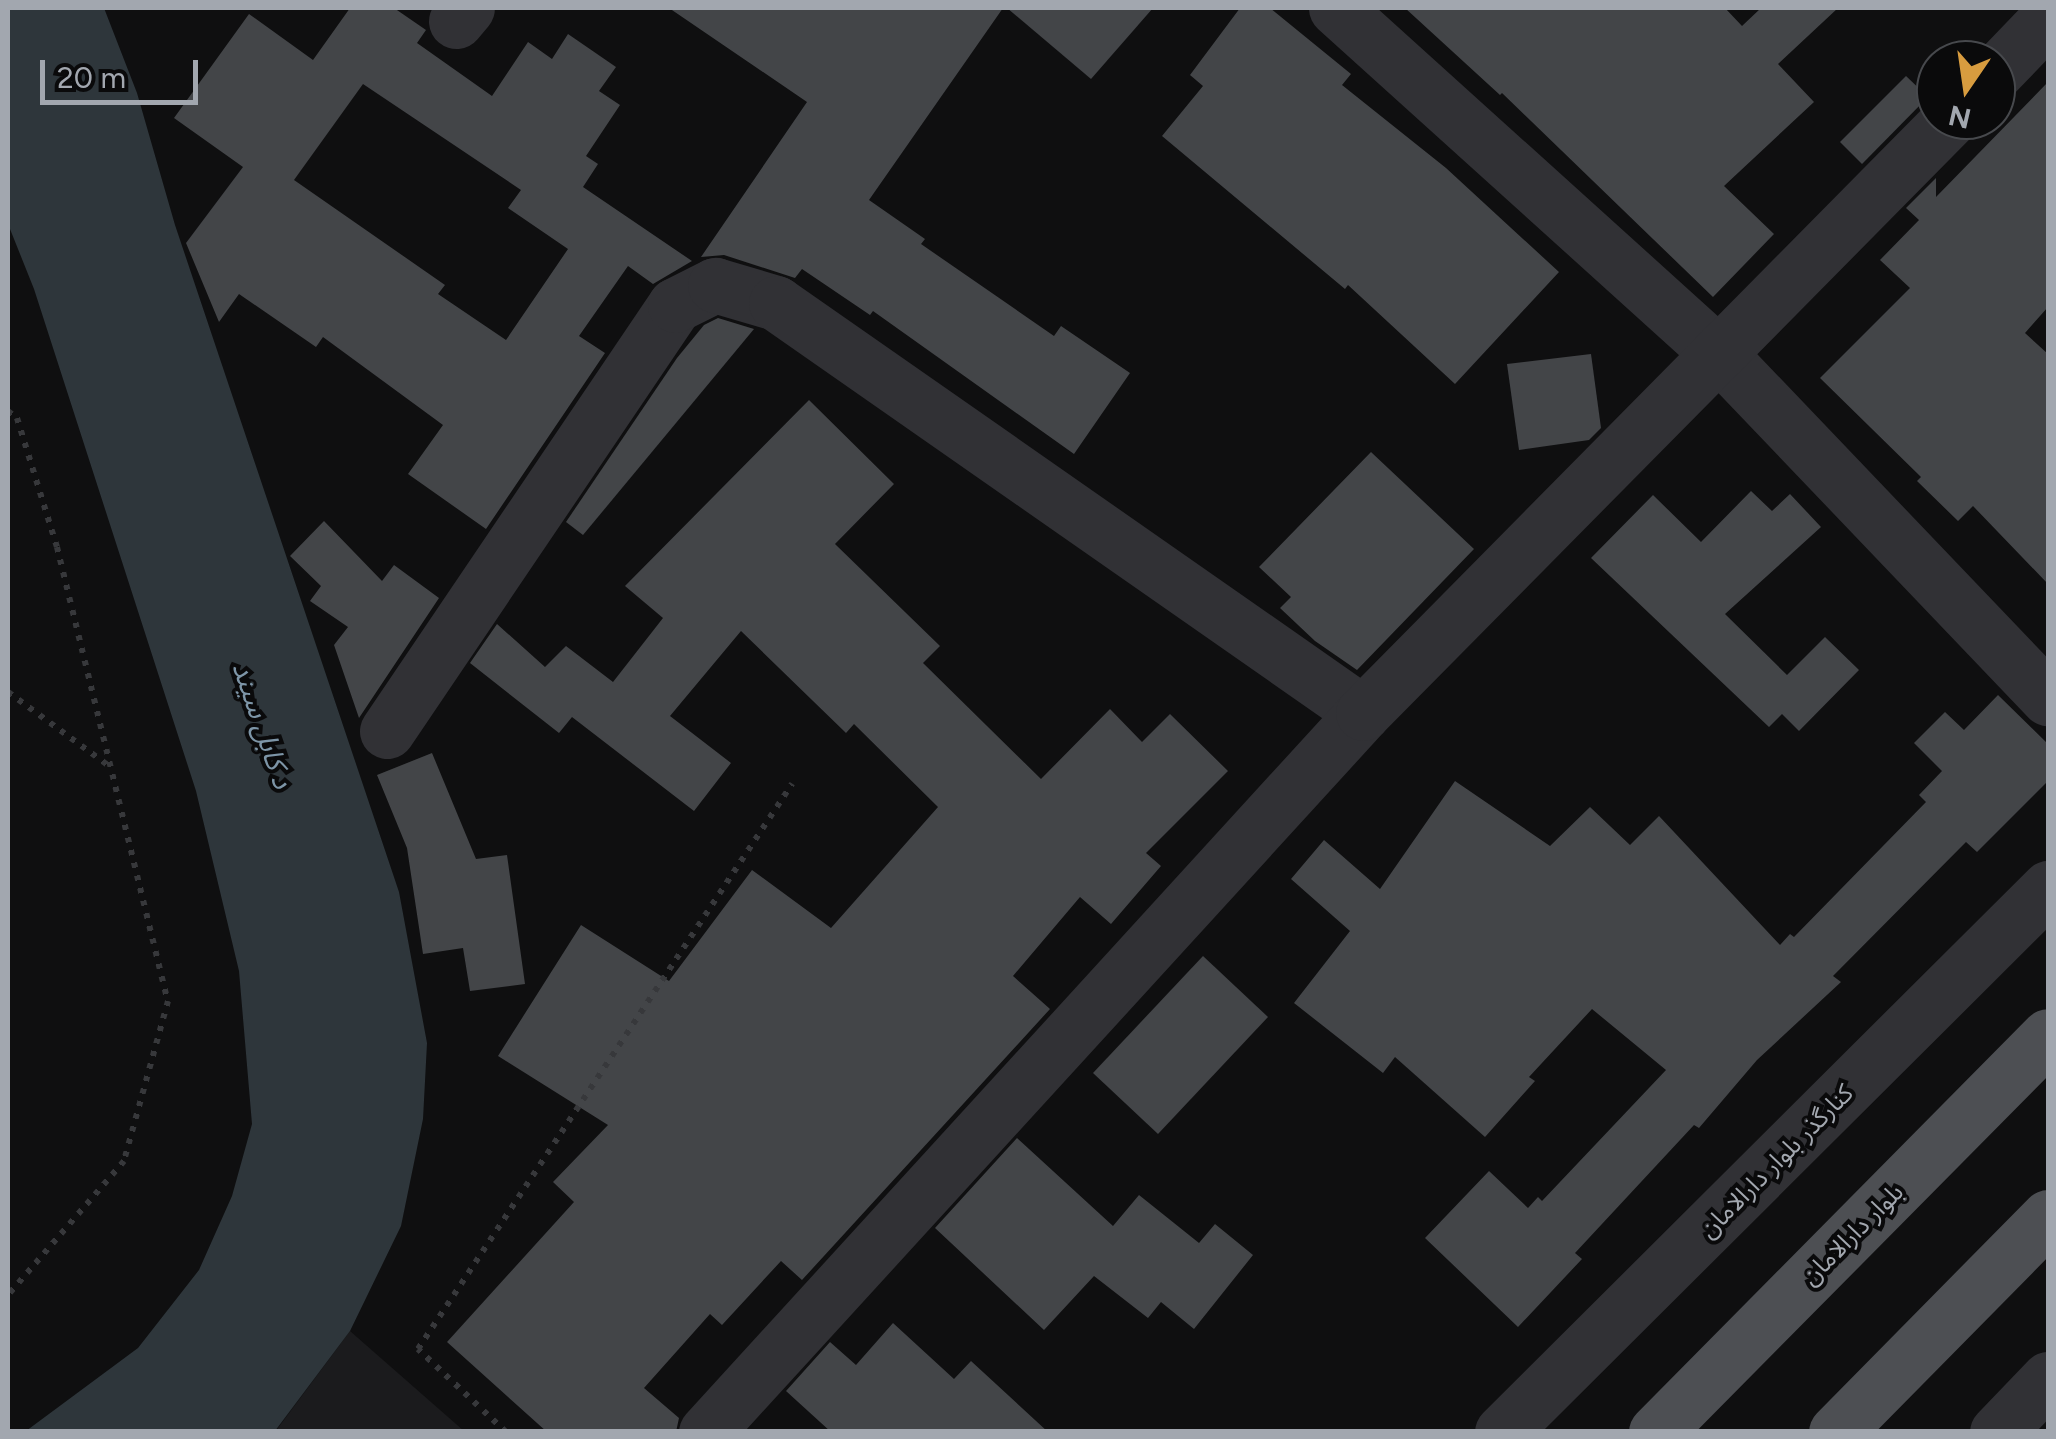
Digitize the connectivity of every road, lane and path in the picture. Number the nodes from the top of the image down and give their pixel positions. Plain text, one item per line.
1 (1336, 8) edge
2 (2048, 18) edge
3 (2016, 51) edge
4 (1929, 140) edge
5 (1720, 354) junction
6 (8, 411) edge
7 (8, 692) edge
8 (2048, 698) edge
9 (1362, 713) junction
10 (386, 731) dead end
11 (110, 767) junction
12 (792, 784) dead end
13 (2048, 888) edge
14 (2048, 1036) edge
15 (2048, 1217) edge
16 (8, 1295) edge
17 (2048, 1379) edge
18 (506, 1432) edge
19 (706, 1432) edge
20 (1502, 1432) edge
21 (1656, 1432) edge
22 (1836, 1432) edge
23 (1997, 1432) edge

1 - 5 street
2 - 3 street
4 - 5 street
5 - 8 street
5 - 9 street
6 - 11 path
7 - 11 path
9 - 10 street
9 - 19 street
11 - 16 path
12 - 18 path
13 - 20 street, کنارگذر بلوار دارالامان
14 - 21 main road, بلوار دارالامان
15 - 22 main road
17 - 23 street

